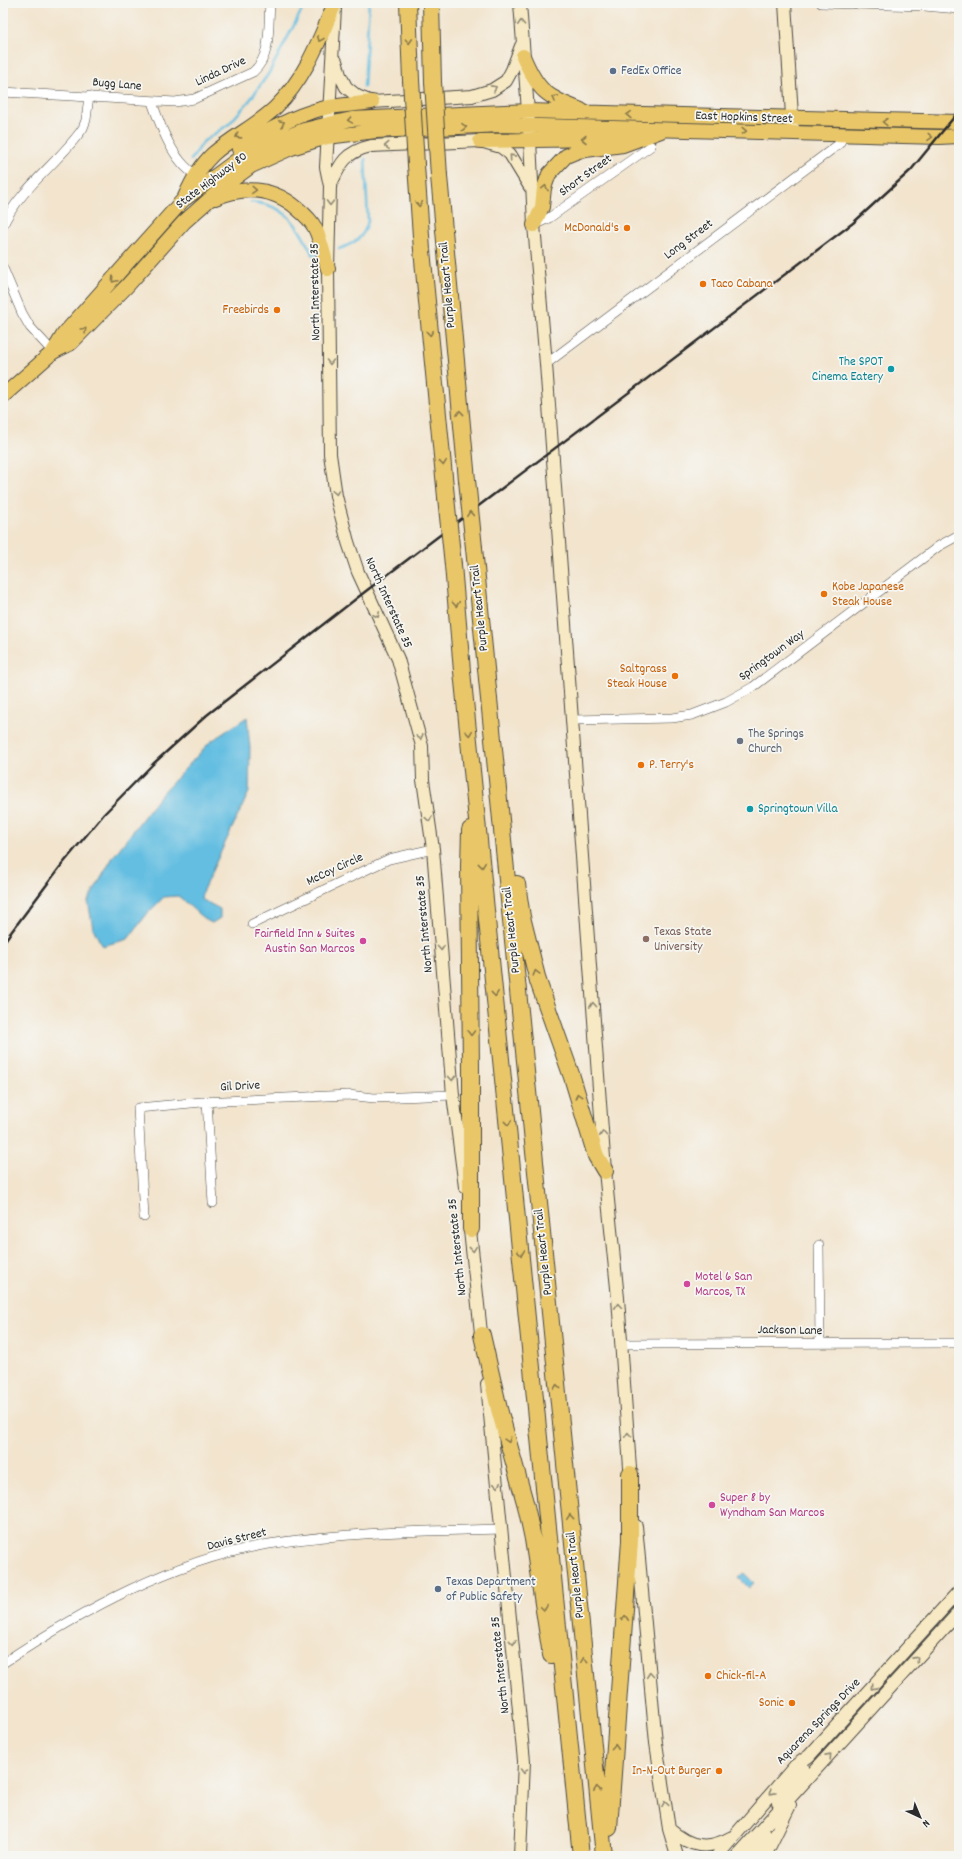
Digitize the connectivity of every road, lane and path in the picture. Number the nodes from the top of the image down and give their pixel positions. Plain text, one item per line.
1 (270, 3) edge
2 (335, 3) edge
3 (408, 3) edge
4 (520, 3) edge
5 (785, 3) edge
6 (821, 3) edge
7 (923, 4) edge
8 (431, 6) edge
9 (959, 9) edge
10 (333, 48) junction
11 (523, 50) junction
12 (3, 92) edge
13 (89, 96) junction
14 (152, 102) junction
15 (372, 102) junction
16 (329, 107) junction
17 (528, 111) junction
18 (591, 114) junction
19 (747, 118) junction
20 (959, 122) edge
21 (792, 126) junction
22 (635, 129) junction
23 (665, 129) junction
24 (328, 130) junction
25 (530, 132) junction
26 (845, 134) junction
27 (959, 136) edge
28 (480, 141) junction
29 (651, 146) dead end
30 (195, 175) junction
31 (208, 181) junction
32 (330, 186) junction
33 (532, 190) junction
34 (183, 200) junction
35 (203, 203) junction
36 (534, 225) junction
37 (3, 226) edge
38 (3, 268) edge
39 (328, 269) junction
40 (127, 286) junction
41 (52, 352) junction
42 (546, 364) junction
43 (3, 396) edge
44 (959, 535) edge
45 (489, 706) junction
46 (572, 720) junction
47 (473, 770) junction
48 (433, 849) junction
49 (252, 924) dead end
50 (453, 1095) junction
51 (207, 1101) junction
52 (606, 1171) junction
53 (213, 1203) dead end
54 (144, 1217) dead end
55 (470, 1229) junction
56 (819, 1245) dead end
57 (482, 1335) junction
58 (959, 1343) edge
59 (621, 1344) junction
60 (820, 1344) junction
61 (630, 1474) junction
62 (502, 1529) junction
63 (959, 1591) edge
64 (959, 1599) edge
65 (956, 1615) edge
66 (3, 1663) edge
67 (810, 1756) junction
68 (802, 1784) junction
69 (771, 1818) junction
70 (669, 1829) junction
71 (733, 1836) junction
72 (520, 1856) edge
73 (580, 1856) edge
74 (604, 1856) edge
75 (608, 1856) edge
76 (677, 1856) edge
77 (717, 1856) edge
78 (737, 1856) edge
79 (752, 1856) edge
80 (765, 1856) edge

1 - 14 street, Linda Drive
2 - 10 main road, North Interstate 35
2 -> 30 main road
3 -> 47 highway, Purple Heart Trail, bridge
11 -> 4 main road
5 - 21 main road
6 - 7 street
7 - 9 street
45 -> 8 highway, Purple Heart Trail, bridge
10 - 15 main road
10 - 16 main road, North Interstate 35
15 -> 11 main road
11 - 17 main road
18 -> 11 main road
12 - 13 street, Bugg Lane
13 - 14 street, Bugg Lane
13 - 37 street
14 - 30 street, Bugg Lane
15 - 16 main road
16 - 24 main road, North Interstate 35
31 -> 16 main road
17 - 18 main road, East Hopkins Street
17 -> 24 main road, State Highway 80
17 - 25 main road
19 -> 18 main road, East Hopkins Street
19 - 21 main road, East Hopkins Street
19 - 22 main road
20 -> 21 main road, East Hopkins Street
23 -> 21 main road, East Hopkins Street
21 - 26 main road, East Hopkins Street
22 - 23 main road, East Hopkins Street
22 - 25 main road, East Hopkins Street
36 -> 23 main road
24 -> 25 main road, State Highway 80
24 - 31 main road, State Highway 80
24 - 32 main road, North Interstate 35
24 - 35 main road, State Highway 80
25 - 28 main road
25 - 33 main road
26 -> 27 main road, East Hopkins Street
26 - 42 street, Long Street
28 -> 32 main road
33 -> 28 main road
29 - 36 street, Short Street
30 - 31 street, Bugg Lane
30 - 34 main road
31 - 34 main road, State Highway 80
31 - 40 main road
32 -> 39 main road, North Interstate 35
33 - 36 main road
34 -> 41 main road, State Highway 80
35 -> 39 main road
35 - 40 main road, State Highway 80
36 - 42 main road
38 - 41 street
39 -> 48 main road, North Interstate 35
41 -> 40 main road, State Highway 80
41 - 43 main road, State Highway 80
42 - 46 main road
44 - 46 street, Springtown Way
52 -> 45 highway
74 -> 45 highway, Purple Heart Trail
52 -> 46 main road
47 -> 55 highway
47 -> 73 highway, Purple Heart Trail
48 - 49 street, McCoy Circle
48 -> 50 main road, North Interstate 35
50 - 51 street, Gil Drive
50 - 55 main road, North Interstate 35
51 - 53 street
51 - 54 street, Gil Drive
59 -> 52 main road
55 -> 57 main road, North Interstate 35
56 - 60 street
57 -> 62 main road, North Interstate 35
57 -> 73 highway
58 - 60 street, Jackson Lane
59 - 60 street, Jackson Lane
61 -> 59 main road
70 -> 61 main road
75 -> 61 highway
62 - 66 street, Davis Street
62 -> 72 main road, North Interstate 35
63 -> 67 main road, Aquarena Springs Drive
64 - 65 main road
68 -> 65 main road
67 - 69 main road
67 -> 71 main road, Aquarena Springs Drive
68 - 69 main road
68 - 80 main road
69 - 78 main road
69 - 79 main road
70 - 71 main road
70 - 76 main road
71 - 77 main road, Aquarena Springs Drive

